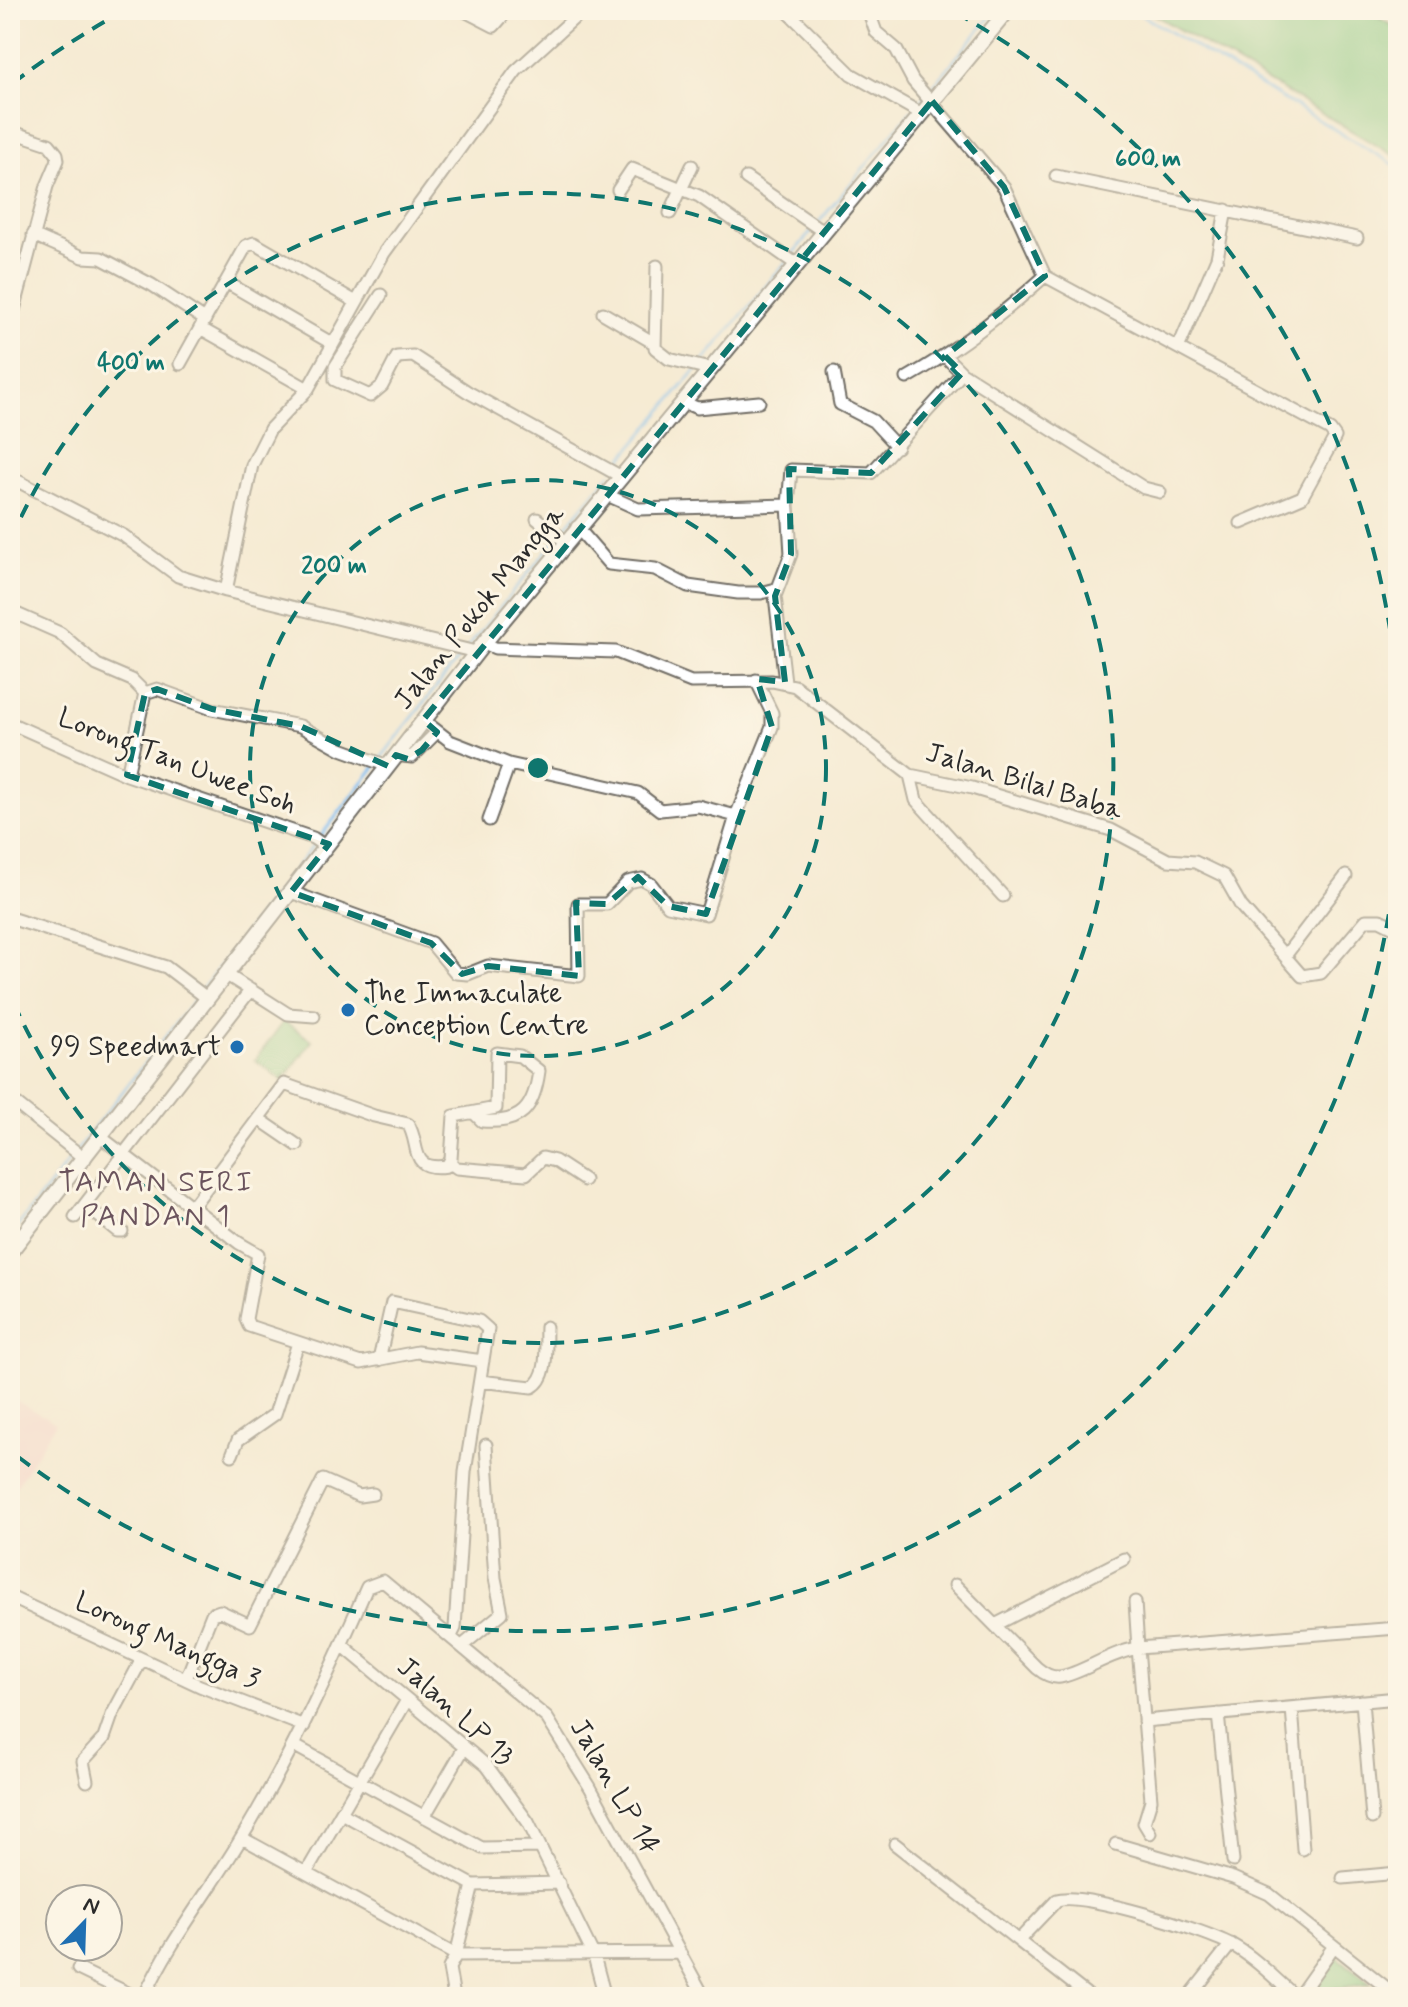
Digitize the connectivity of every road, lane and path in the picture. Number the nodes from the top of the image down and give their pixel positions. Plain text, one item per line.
1 (463, 10) edge
2 (508, 10) edge
3 (583, 10) edge
4 (786, 10) edge
5 (868, 10) edge
6 (1008, 10) edge
7 (931, 99) junction
8 (919, 112) junction
9 (10, 131) edge
10 (692, 166) dead end
11 (1056, 176) dead end
12 (746, 178) dead end
13 (618, 190) dead end
14 (680, 190) junction
15 (1226, 210) junction
16 (670, 213) dead end
17 (819, 228) junction
18 (33, 235) junction
19 (1357, 238) dead end
20 (794, 262) junction
21 (657, 266) dead end
22 (1045, 276) junction
23 (226, 282) junction
24 (381, 295) dead end
25 (356, 302) junction
26 (603, 313) dead end
27 (202, 324) junction
28 (10, 325) edge
29 (654, 343) junction
30 (333, 344) junction
31 (1179, 346) junction
32 (945, 356) junction
33 (180, 364) dead end
34 (703, 367) junction
35 (834, 372) dead end
36 (962, 373) junction
37 (907, 378) dead end
38 (308, 389) junction
39 (683, 402) junction
40 (759, 402) dead end
41 (897, 447) junction
42 (614, 472) junction
43 (10, 477) edge
44 (1160, 492) dead end
45 (605, 494) junction
46 (788, 505) junction
47 (537, 519) dead end
48 (1241, 523) dead end
49 (577, 527) junction
50 (561, 538) junction
51 (776, 589) junction
52 (226, 591) junction
53 (10, 611) edge
54 (477, 648) junction
55 (756, 680) junction
56 (785, 682) junction
57 (145, 693) junction
58 (423, 720) junction
59 (10, 723) edge
60 (437, 732) junction
61 (386, 761) junction
62 (509, 764) junction
63 (127, 775) junction
64 (910, 775) junction
65 (736, 816) junction
66 (489, 820) dead end
67 (320, 843) junction
68 (1346, 876) dead end
69 (291, 892) junction
70 (1003, 896) dead end
71 (10, 918) edge
72 (1398, 929) edge
73 (1285, 956) junction
74 (227, 975) junction
75 (249, 992) junction
76 (202, 994) junction
77 (314, 1016) dead end
78 (10, 1099) edge
79 (474, 1113) junction
80 (259, 1119) junction
81 (102, 1138) junction
82 (297, 1145) dead end
83 (80, 1154) junction
84 (124, 1156) junction
85 (450, 1163) junction
86 (584, 1180) dead end
87 (85, 1205) junction
88 (192, 1207) junction
89 (75, 1217) dead end
90 (122, 1231) dead end
91 (10, 1252) edge
92 (546, 1327) dead end
93 (298, 1343) junction
94 (379, 1360) junction
95 (483, 1361) junction
96 (480, 1381) junction
97 (486, 1445) dead end
98 (232, 1455) dead end
99 (373, 1494) dead end
100 (1124, 1559) dead end
101 (955, 1585) dead end
102 (10, 1597) edge
103 (1135, 1602) dead end
104 (995, 1625) junction
105 (1398, 1628) edge
106 (451, 1636) junction
107 (342, 1645) junction
108 (462, 1646) junction
109 (1138, 1648) junction
110 (142, 1659) junction
111 (186, 1679) junction
112 (1398, 1698) edge
113 (407, 1700) junction
114 (1362, 1701) junction
115 (1292, 1708) junction
116 (1218, 1714) junction
117 (1144, 1721) junction
118 (304, 1726) junction
119 (295, 1746) junction
120 (464, 1748) junction
121 (87, 1781) dead end
122 (359, 1781) junction
123 (341, 1813) junction
124 (424, 1817) junction
125 (1372, 1818) dead end
126 (1150, 1833) dead end
127 (242, 1838) junction
128 (895, 1844) dead end
129 (1116, 1844) dead end
130 (540, 1847) junction
131 (1303, 1849) dead end
132 (1233, 1861) dead end
133 (306, 1873) junction
134 (1398, 1873) edge
135 (1343, 1878) dead end
136 (559, 1883) junction
137 (473, 1885) junction
138 (1019, 1940) junction
139 (1231, 1944) junction
140 (1334, 1946) junction
141 (677, 1953) junction
142 (456, 1955) junction
143 (594, 1956) junction
144 (78, 1969) dead end
145 (136, 1997) edge
146 (144, 1997) edge
147 (454, 1997) edge
148 (605, 1997) edge
149 (704, 1997) edge
150 (1090, 1997) edge
151 (1189, 1997) edge
152 (1297, 1997) edge
153 (1398, 1997) edge

1 - 2 street
3 - 25 street
4 - 8 street
5 - 7 street
6 - 7 main road, Jalan Pokok Mangga
7 - 8 main road, Jalan Pokok Mangga
7 - 22 street
8 - 17 main road, Jalan Pokok Mangga
9 - 18 street
10 - 14 street
11 - 15 street
12 - 17 street
13 - 14 street
14 - 16 street
14 - 20 street
15 - 19 street
15 - 31 street
17 - 20 main road, Jalan Pokok Mangga
18 - 27 street
18 - 28 street
20 - 34 main road, Jalan Pokok Mangga
21 - 29 street
22 - 31 street
22 - 32 street
23 - 25 street
23 - 27 street
23 - 30 street
24 - 42 street
25 - 30 street
26 - 29 street
27 - 33 street
27 - 38 street
29 - 34 street
30 - 38 street
31 - 48 street
32 - 36 street
32 - 37 street
34 - 39 main road, Jalan Pokok Mangga
35 - 41 street
36 - 41 street
36 - 44 street
38 - 52 street
39 - 40 street
39 - 42 main road, Jalan Pokok Mangga
41 - 46 street
42 - 45 main road, Jalan Pokok Mangga
43 - 52 street, Jalan Bilal Baba
45 - 46 street
45 - 49 main road, Jalan Pokok Mangga
46 - 51 street
47 - 50 street
49 - 50 main road, Jalan Pokok Mangga
49 - 51 street
50 - 54 main road, Jalan Pokok Mangga
51 - 56 street
52 - 54 street, Jalan Bilal Baba
53 - 57 street
54 - 55 street, Jalan Bilal Baba
54 - 58 main road, Jalan Pokok Mangga
55 - 56 street, Jalan Bilal Baba
55 - 65 street
56 - 64 street, Jalan Bilal Baba
57 - 61 street
57 - 63 street
58 - 60 street
58 - 61 main road, Jalan Pokok Mangga
59 - 63 street, Lorong Tan Uwee Soh
60 - 61 street
60 - 62 street
61 - 67 main road, Jalan Pokok Mangga
62 - 65 street
62 - 66 street
63 - 67 street, Lorong Tan Uwee Soh
64 - 70 street
64 - 73 street, Jalan Bilal Baba
65 - 69 street
67 - 69 main road, Jalan Pokok Mangga
68 - 73 street
69 - 74 main road, Jalan Pokok Mangga
71 - 76 street
72 - 73 street, Jalan Bilal Baba
74 - 75 street
74 - 76 main road, Jalan Pokok Mangga
75 - 77 street
75 - 84 street
76 - 81 main road, Jalan Pokok Mangga
78 - 83 street
79 - 79 street
79 - 85 street
80 - 82 street
80 - 85 street
80 - 88 street
81 - 83 main road, Jalan Pokok Mangga
81 - 84 street
83 - 91 main road, Jalan Pokok Mangga
84 - 87 street
84 - 88 street
85 - 86 street
87 - 89 street
87 - 90 street
88 - 93 street
92 - 96 street
93 - 94 street
93 - 98 street
94 - 95 street
94 - 95 street
95 - 96 street
96 - 106 street
97 - 108 street
99 - 111 street
100 - 104 street
101 - 104 street
102 - 110 street, Lorong Mangga 3
103 - 109 street
104 - 109 street
105 - 109 street
106 - 107 street, Jalan LP 14
106 - 108 street, Jalan LP 14
107 - 113 street, Jalan LP 13
107 - 118 street
108 - 141 street, Jalan LP 14
109 - 117 street
110 - 111 street, Lorong Mangga 3
110 - 121 street
111 - 118 street, Lorong Mangga 3
112 - 114 street
113 - 120 street, Jalan LP 13
113 - 122 street
114 - 115 street
114 - 125 street
115 - 116 street
115 - 131 street
116 - 117 street
116 - 132 street
117 - 126 street
118 - 119 street
119 - 122 street
119 - 127 street
120 - 124 street
120 - 130 street, Jalan LP 13
122 - 123 street
122 - 124 street
123 - 133 street
123 - 137 street
124 - 130 street
127 - 133 street
127 - 146 street
128 - 138 street
129 - 140 street
130 - 136 street, Jalan LP 13
133 - 142 street
134 - 135 street
136 - 137 street
136 - 143 street, Jalan LP 13
137 - 142 street
138 - 139 street
138 - 150 street
139 - 151 street
139 - 152 street
140 - 152 street
140 - 153 street
141 - 143 street
141 - 149 street, Jalan LP 14
142 - 143 street
142 - 147 street
143 - 148 street, Jalan LP 13
144 - 145 street

